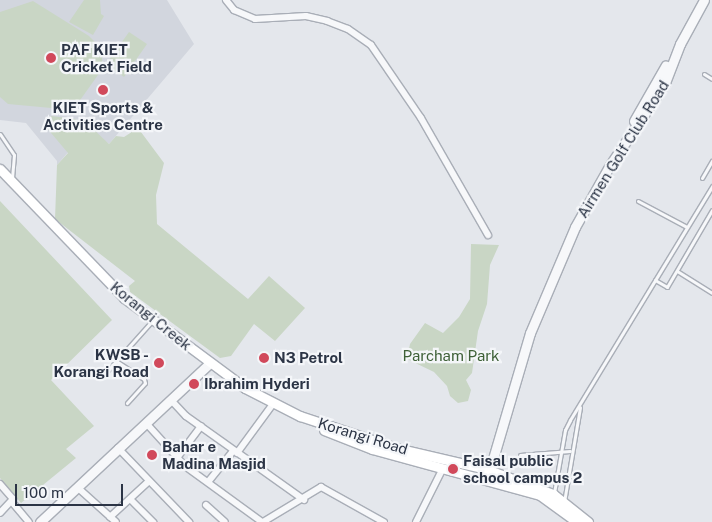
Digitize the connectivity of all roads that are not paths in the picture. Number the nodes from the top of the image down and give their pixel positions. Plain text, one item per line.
1 (226, 0) edge
2 (698, 0) edge
3 (704, 0) edge
4 (704, 74) dead end
5 (712, 79) edge
6 (0, 134) edge
7 (712, 162) edge
8 (0, 169) edge
9 (702, 178) dead end
10 (11, 181) junction
11 (712, 186) edge
12 (638, 201) dead end
13 (712, 210) edge
14 (686, 227) junction
15 (488, 235) dead end
16 (677, 271) junction
17 (655, 280) junction
18 (712, 293) edge
19 (152, 320) junction
20 (116, 361) junction
21 (210, 363) junction
22 (102, 377) dead end
23 (172, 400) junction
24 (127, 403) dead end
25 (272, 404) junction
26 (581, 404) junction
27 (300, 416) junction
28 (146, 423) junction
29 (201, 426) junction
30 (118, 448) junction
31 (562, 451) junction
32 (570, 451) junction
33 (235, 452) junction
34 (520, 455) dead end
35 (177, 458) junction
36 (442, 468) junction
37 (487, 474) junction
38 (148, 482) junction
39 (208, 482) junction
40 (0, 484) edge
41 (77, 487) junction
42 (552, 498) junction
43 (130, 499) junction
44 (304, 500) junction
45 (12, 502) junction
46 (206, 505) dead end
47 (566, 507) junction
48 (0, 513) edge
49 (114, 520) edge
50 (184, 521) edge
51 (29, 522) edge
52 (40, 522) edge
53 (153, 522) edge
54 (225, 522) edge
55 (263, 522) edge
56 (384, 522) edge
57 (416, 522) edge
58 (563, 522) edge
59 (577, 522) edge
60 (588, 522) edge

1 - 15 street
2 - 37 street, Airmen Golf Club Road
3 - 37 street, Airmen Golf Club Road
4 - 5 lane
6 - 10 lane
7 - 9 lane
8 - 10 main road, Korangi Creek
10 - 19 main road, Korangi Creek
11 - 14 lane
12 - 14 lane
13 - 16 lane
14 - 17 lane
16 - 17 lane
16 - 18 lane
17 - 26 lane
19 - 20 lane
19 - 21 main road, Korangi Creek
20 - 22 lane
20 - 24 lane
21 - 23 street
21 - 25 main road, Korangi Creek
23 - 28 street
23 - 29 street
25 - 27 main road, Korangi Creek
25 - 33 street
26 - 31 lane
26 - 32 lane
27 - 36 main road, Korangi Road
27 - 37 main road, Korangi Road
28 - 30 street
28 - 35 street
29 - 33 street
29 - 35 street
30 - 38 street
30 - 41 street
31 - 32 lane
31 - 34 lane
31 - 42 lane
32 - 47 lane
33 - 39 street
33 - 44 street
35 - 39 street
36 - 37 main road, Korangi Road
36 - 57 street
37 - 42 main road, Korangi Road
38 - 43 street
38 - 50 street
39 - 55 street
40 - 45 street
41 - 49 street
41 - 52 street
42 - 47 main road, Korangi Road
43 - 49 street
43 - 53 street
44 - 55 street
44 - 56 street
45 - 48 street
45 - 51 street
46 - 54 street
47 - 58 street
47 - 59 main road, Korangi Road
47 - 60 main road, Korangi Road

